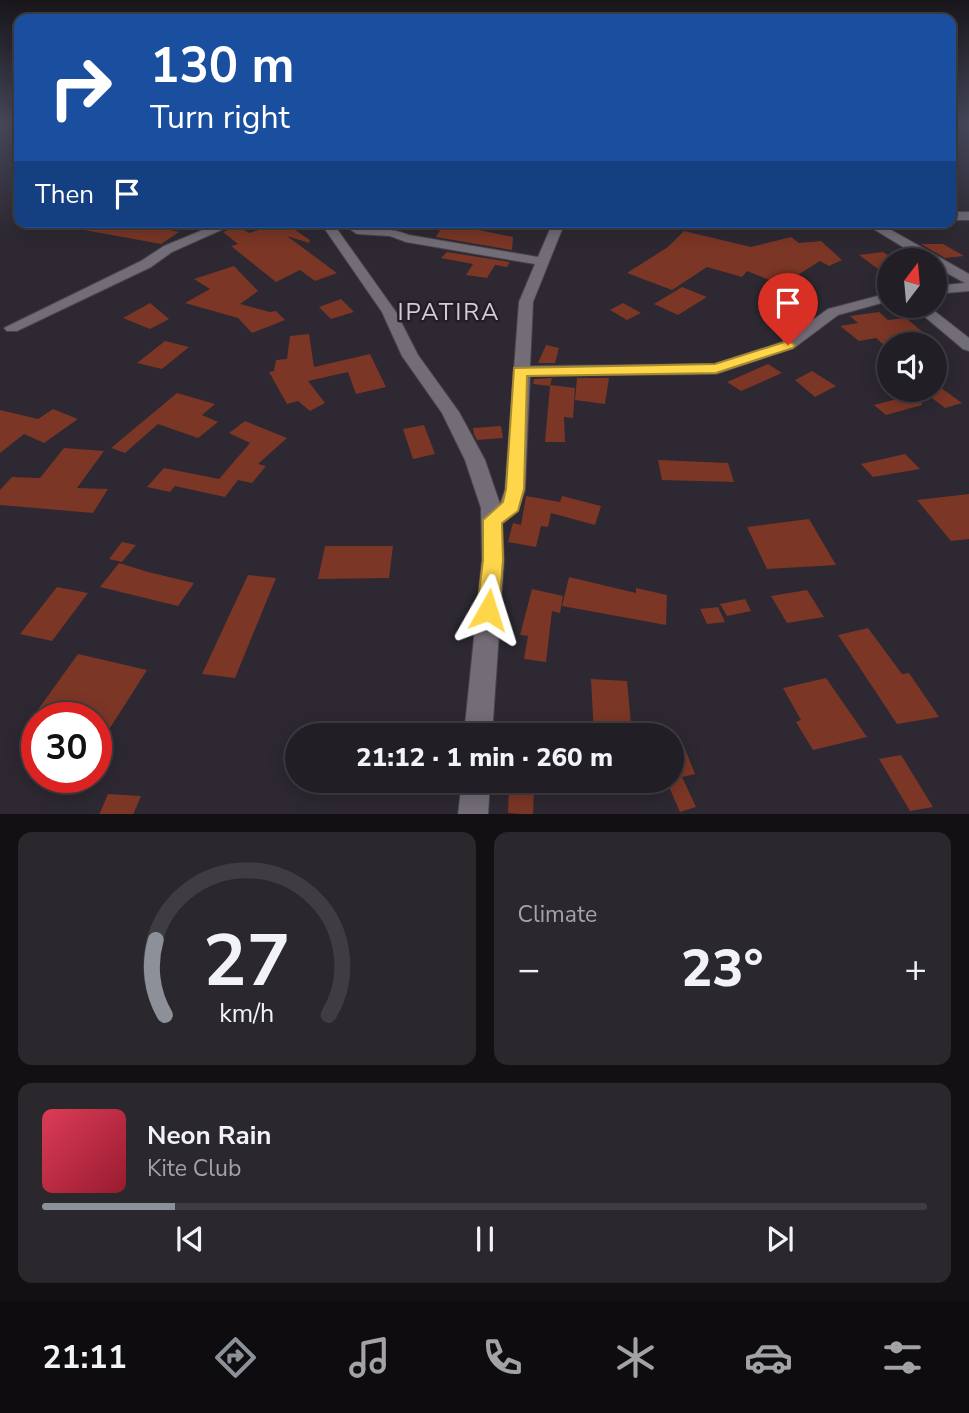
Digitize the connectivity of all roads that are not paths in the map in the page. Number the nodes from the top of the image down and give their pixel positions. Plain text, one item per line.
1 (219, 228) edge
2 (330, 228) edge
3 (357, 228) edge
4 (556, 228) edge
5 (878, 228) edge
6 (541, 262) junction
7 (969, 280) edge
8 (969, 287) edge
9 (947, 289) edge
10 (877, 300) edge
11 (934, 318) edge
12 (12, 328) dead end
13 (969, 346) edge
14 (520, 372) junction
15 (498, 511) junction
16 (479, 723) edge
17 (475, 793) edge
18 (473, 814) edge

1 - 12 street
2 - 15 street
3 - 6 street
4 - 6 street
5 - 7 street
6 - 14 street
8 - 9 street
10 - 14 street
11 - 13 street
14 - 15 street
15 - 16 street
17 - 18 street

